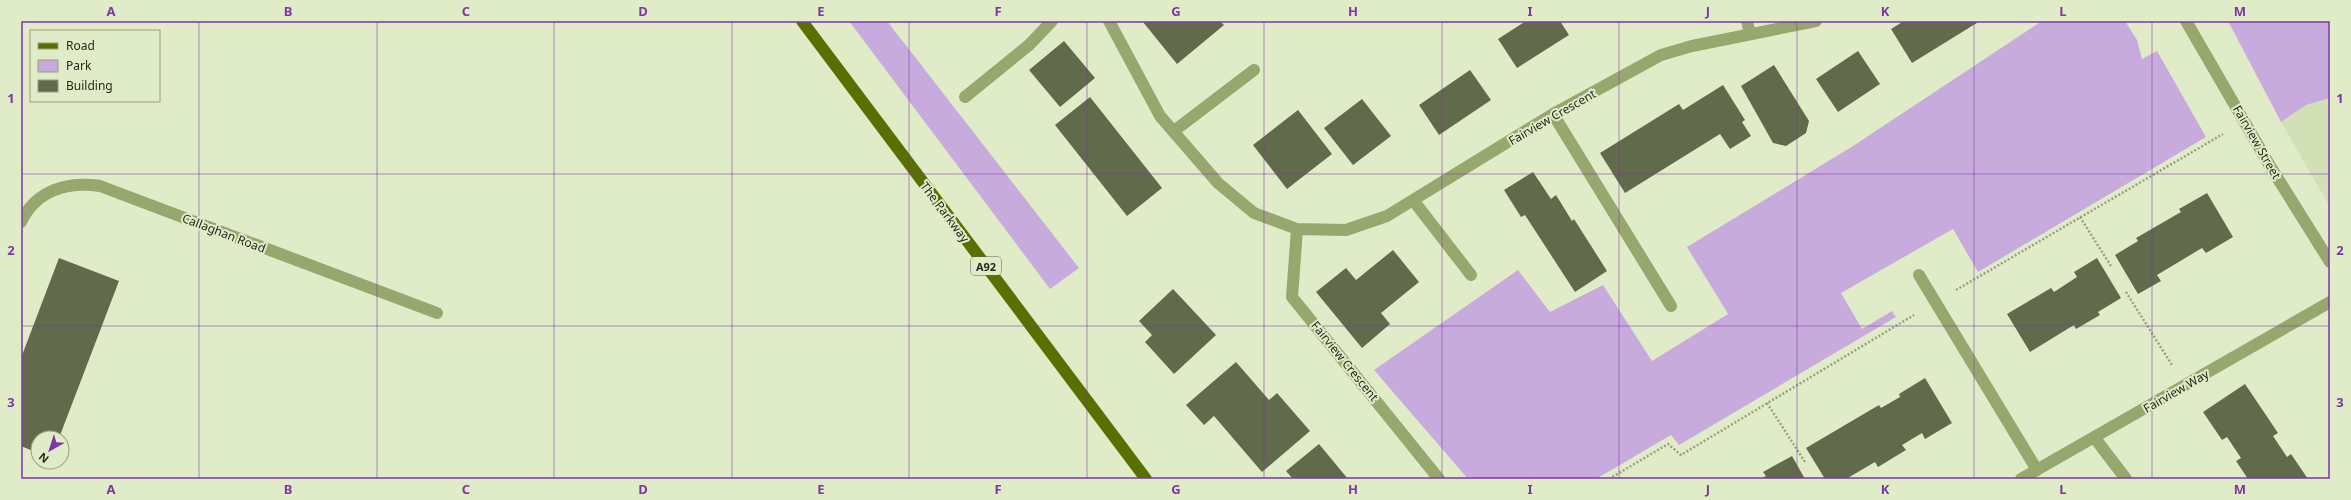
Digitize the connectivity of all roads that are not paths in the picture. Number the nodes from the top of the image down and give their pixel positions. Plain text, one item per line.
1 (802, 21) edge
2 (1052, 21) edge
3 (1109, 21) edge
4 (1747, 21) edge
5 (1816, 21) edge
6 (2186, 21) edge
7 (1750, 34) junction
8 (1254, 70) dead end
9 (965, 97) dead end
10 (1553, 114) junction
11 (1174, 131) junction
12 (1413, 200) junction
13 (21, 222) edge
14 (1297, 229) junction
15 (2330, 262) edge
16 (1919, 275) dead end
17 (1471, 276) dead end
18 (2330, 302) edge
19 (1670, 306) dead end
20 (437, 313) dead end
21 (2094, 437) junction
22 (2037, 470) junction
23 (1146, 479) edge
24 (1439, 479) edge
25 (2021, 479) edge
26 (2126, 479) edge

1 - 23 main road, The Parkway / A92
2 - 9 street
3 - 11 street, Fairview Crescent
4 - 7 street
5 - 7 street, Fairview Crescent
6 - 15 street, Fairview Street
7 - 10 street, Fairview Crescent
8 - 11 street
10 - 12 street, Fairview Crescent
10 - 19 street
11 - 14 street, Fairview Crescent
12 - 14 street, Fairview Crescent
12 - 17 street
13 - 20 street, Callaghan Road
14 - 24 street, Fairview Crescent
16 - 22 street
18 - 21 street, Fairview Way
21 - 22 street, Fairview Way
21 - 26 street
22 - 25 street, Fairview Way

